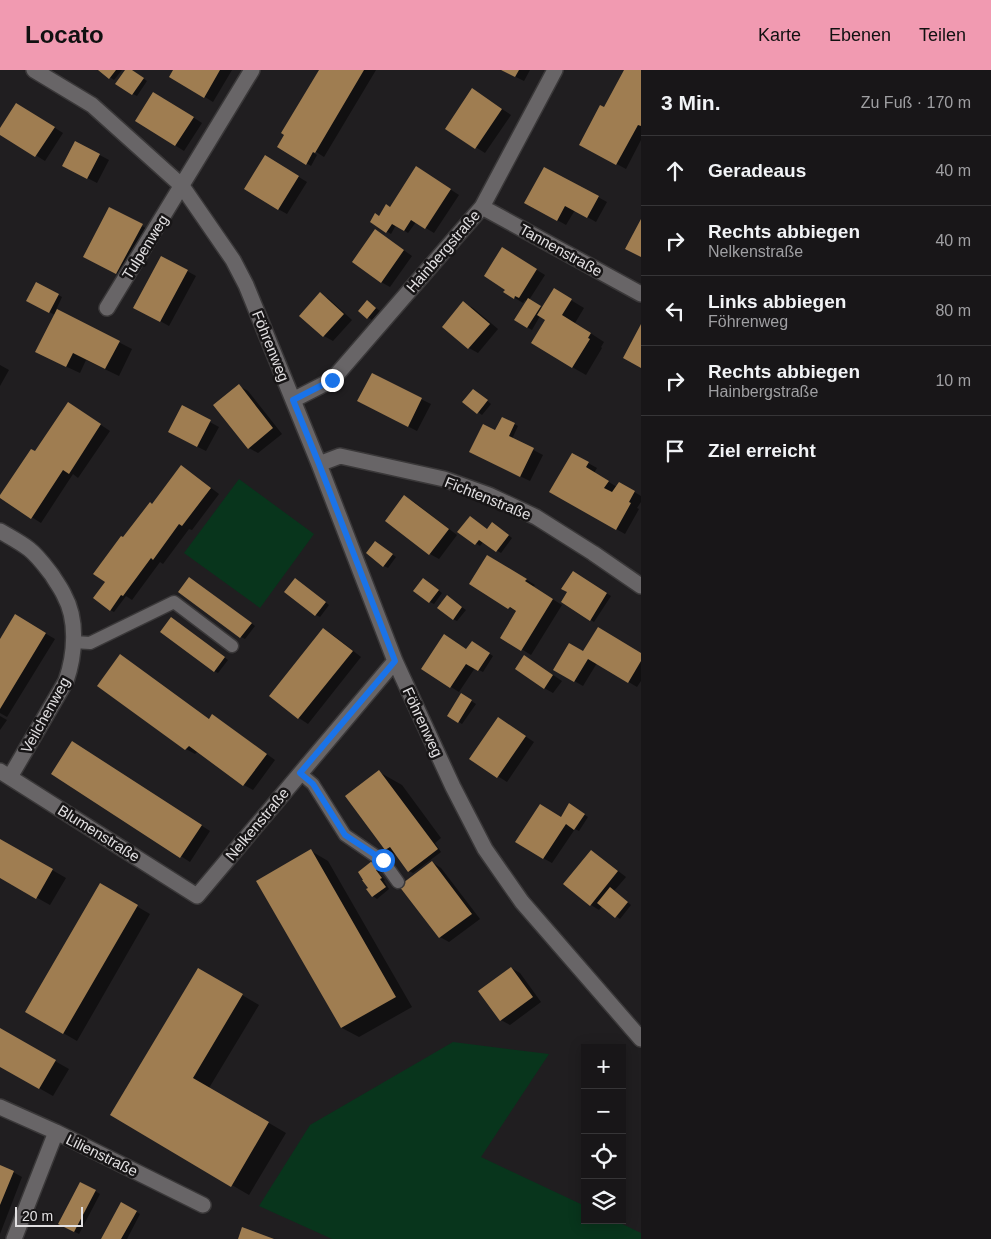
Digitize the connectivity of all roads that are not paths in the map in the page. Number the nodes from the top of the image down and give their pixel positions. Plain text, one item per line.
1 (34, 70) edge
2 (252, 70) edge
3 (555, 70) edge
4 (182, 186) junction
5 (482, 207) junction
6 (641, 294) edge
7 (107, 308) dead end
8 (293, 400) junction
9 (319, 464) junction
10 (0, 531) edge
11 (641, 586) edge
12 (73, 642) junction
13 (232, 646) dead end
14 (395, 661) junction
15 (300, 773) junction
16 (5, 774) edge
17 (398, 882) dead end
18 (197, 896) joint
19 (641, 1039) edge
20 (0, 1107) edge
21 (56, 1132) junction
22 (203, 1205) dead end
23 (14, 1239) edge

1 - 4 street, Föhrenweg
2 - 4 street, Tulpenweg
3 - 5 street, Hainbergstraße
4 - 7 street, Tulpenweg
4 - 8 street, Föhrenweg
5 - 6 street, Tannenstraße
5 - 8 street, Hainbergstraße
8 - 9 street, Föhrenweg
9 - 11 street, Fichtenstraße
9 - 14 street, Föhrenweg
10 - 12 street, Veilchenweg
12 - 13 lane
12 - 16 street, Veilchenweg
14 - 15 street, Nelkenstraße
14 - 19 street, Föhrenweg
15 - 17 lane
15 - 18 street, Nelkenstraße
16 - 18 street, Blumenstraße
20 - 21 street, Lilienstraße
21 - 22 street, Lilienstraße
21 - 23 street

